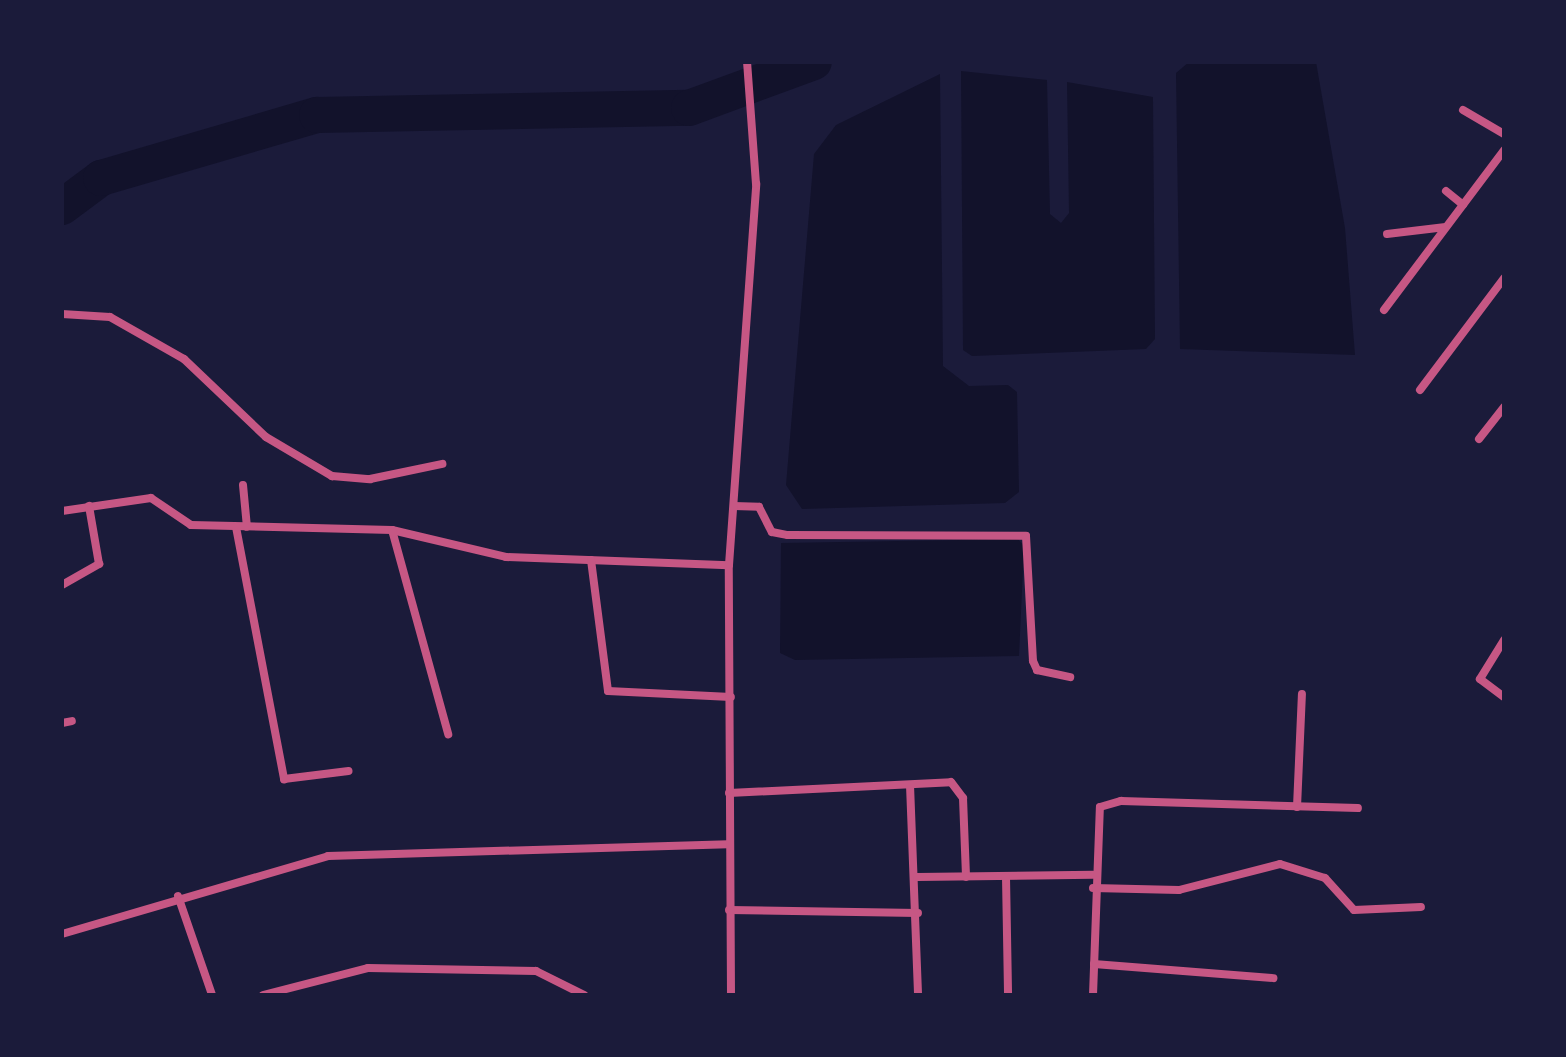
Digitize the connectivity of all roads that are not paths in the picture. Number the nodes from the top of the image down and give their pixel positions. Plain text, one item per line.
1 (747, 62) edge
2 (1463, 110) dead end
3 (1504, 134) edge
4 (1504, 150) edge
5 (1446, 191) dead end
6 (1463, 205) junction
7 (1446, 227) junction
8 (1387, 234) dead end
9 (1504, 278) edge
10 (1384, 310) dead end
11 (62, 314) edge
12 (1420, 390) dead end
13 (1504, 407) edge
14 (1479, 439) dead end
15 (442, 464) dead end
16 (243, 485) dead end
17 (89, 506) junction
18 (734, 506) junction
19 (62, 511) edge
20 (236, 527) junction
21 (247, 527) junction
22 (392, 530) junction
23 (591, 560) junction
24 (729, 565) junction
25 (62, 585) edge
26 (1504, 640) edge
27 (1070, 677) dead end
28 (1302, 694) dead end
29 (731, 697) junction
30 (1504, 697) edge
31 (448, 734) dead end
32 (349, 771) dead end
33 (910, 785) junction
34 (729, 793) junction
35 (1297, 807) junction
36 (1358, 808) dead end
37 (728, 844) junction
38 (1093, 875) junction
39 (917, 877) junction
40 (966, 877) junction
41 (1006, 877) junction
42 (1093, 888) junction
43 (178, 896) junction
44 (1421, 907) dead end
45 (729, 910) junction
46 (918, 913) junction
47 (62, 934) edge
48 (1094, 964) junction
49 (1273, 978) dead end
50 (212, 995) edge
51 (263, 995) edge
52 (584, 995) edge
53 (731, 995) edge
54 (918, 995) edge
55 (1008, 995) edge
56 (1093, 995) edge

1 - 18 street
2 - 3 street
4 - 6 street
5 - 6 street
6 - 7 street
7 - 8 street
7 - 10 street
9 - 12 street
11 - 15 street
13 - 14 street
16 - 21 street
17 - 19 street
17 - 20 street
17 - 25 street
18 - 24 street
18 - 27 street
20 - 21 street
20 - 32 street
21 - 22 street
22 - 23 street
22 - 31 street
23 - 24 street
23 - 29 street
24 - 29 street
26 - 30 street
28 - 35 street
29 - 34 street
33 - 34 street
33 - 39 street
33 - 40 street
34 - 37 street
35 - 36 street
35 - 38 street
37 - 43 street
37 - 45 street
38 - 41 street
38 - 42 street
39 - 40 street
39 - 46 street
40 - 41 street
41 - 55 street
42 - 44 street
42 - 48 street
43 - 47 street
43 - 50 street
45 - 46 street
45 - 53 street
46 - 54 street
48 - 49 street
48 - 56 street
51 - 52 street

